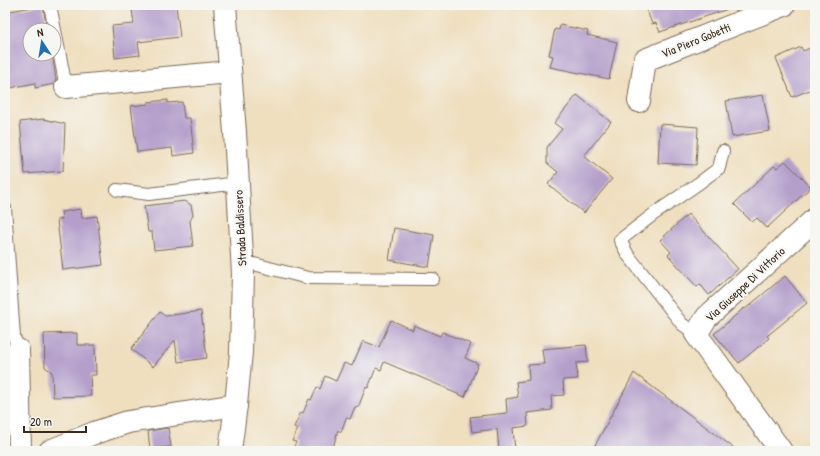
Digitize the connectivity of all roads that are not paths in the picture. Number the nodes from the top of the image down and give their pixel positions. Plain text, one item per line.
1 (50, 5) edge
2 (225, 5) edge
3 (784, 5) edge
4 (230, 72) junction
5 (66, 87) joint
6 (639, 101) dead end
7 (723, 151) dead end
8 (238, 183) junction
9 (116, 190) dead end
10 (5, 208) edge
11 (815, 219) edge
12 (242, 261) junction
13 (433, 279) dead end
14 (696, 334) junction
15 (18, 350) joint
16 (236, 405) junction
17 (79, 445) edge
18 (20, 451) edge
19 (50, 451) edge
20 (230, 451) edge
21 (782, 451) edge

1 - 5 lane
2 - 4 street, Strada Baldissero
3 - 6 street, Via Piero Gobetti
4 - 5 street
4 - 8 street, Strada Baldissero
7 - 14 lane
8 - 9 lane
8 - 12 street, Strada Baldissero
10 - 15 lane
11 - 14 street, Via Giuseppe Di Vittorio
12 - 13 lane
12 - 16 street, Strada Baldissero
14 - 21 street
15 - 18 street
16 - 17 street
16 - 20 street, Strada Baldissero
17 - 19 street

